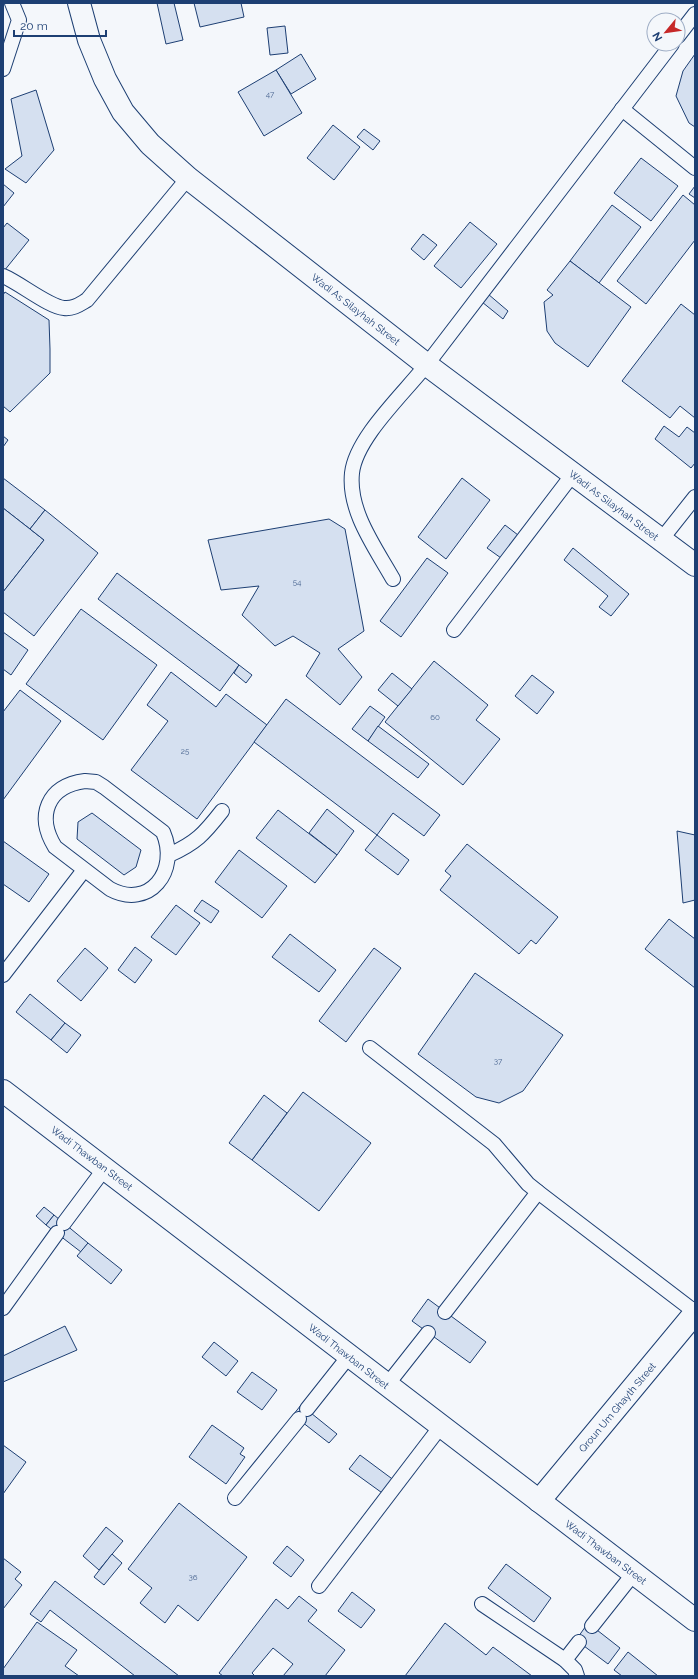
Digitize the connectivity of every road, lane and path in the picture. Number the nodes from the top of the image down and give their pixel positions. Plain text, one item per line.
1 (12, 3) edge
2 (79, 3) edge
3 (695, 14) edge
4 (686, 26) edge
5 (666, 52) edge
6 (3, 69) edge
7 (622, 109) junction
8 (695, 168) edge
9 (188, 178) junction
10 (3, 276) edge
11 (427, 365) junction
12 (573, 474) junction
13 (695, 497) edge
14 (661, 540) junction
15 (695, 565) edge
16 (392, 579) dead end
17 (454, 630) dead end
18 (222, 811) dead end
19 (169, 855) junction
20 (84, 870) junction
21 (3, 975) edge
22 (370, 1048) dead end
23 (3, 1091) edge
24 (105, 1168) junction
25 (538, 1192) junction
26 (3, 1308) edge
27 (445, 1312) dead end
28 (695, 1312) edge
29 (428, 1333) dead end
30 (349, 1356) junction
31 (387, 1385) junction
32 (441, 1426) junction
33 (235, 1498) dead end
34 (539, 1501) junction
35 (634, 1573) junction
36 (319, 1586) dead end
37 (482, 1604) dead end
38 (695, 1620) edge
39 (592, 1626) dead end
40 (579, 1642) dead end
41 (565, 1660) junction
42 (577, 1676) edge

1 - 6 lane
2 - 9 street, Wadi As Silayhah Street
3 - 4 lane
5 - 7 lane
7 - 8 lane
7 - 11 lane
9 - 10 lane
9 - 11 street, Wadi As Silayhah Street
11 - 12 street, Wadi As Silayhah Street
11 - 16 lane
12 - 14 street, Wadi As Silayhah Street
12 - 17 lane
13 - 14 lane
14 - 15 street, Wadi As Silayhah Street
18 - 19 lane
19 - 20 lane
19 - 20 lane
20 - 21 lane
22 - 25 lane
23 - 24 street, Wadi Thawban Street
24 - 26 lane
24 - 30 street, Wadi Thawban Street
25 - 27 lane
25 - 28 lane
28 - 34 street, Qroun Um Ghayth Street
29 - 31 lane
30 - 31 street, Wadi Thawban Street
30 - 33 lane
31 - 32 street, Wadi Thawban Street
32 - 34 street, Wadi Thawban Street
32 - 36 lane
34 - 35 street, Wadi Thawban Street
35 - 38 street, Wadi Thawban Street
35 - 39 lane
37 - 41 lane
40 - 41 lane
41 - 42 lane

